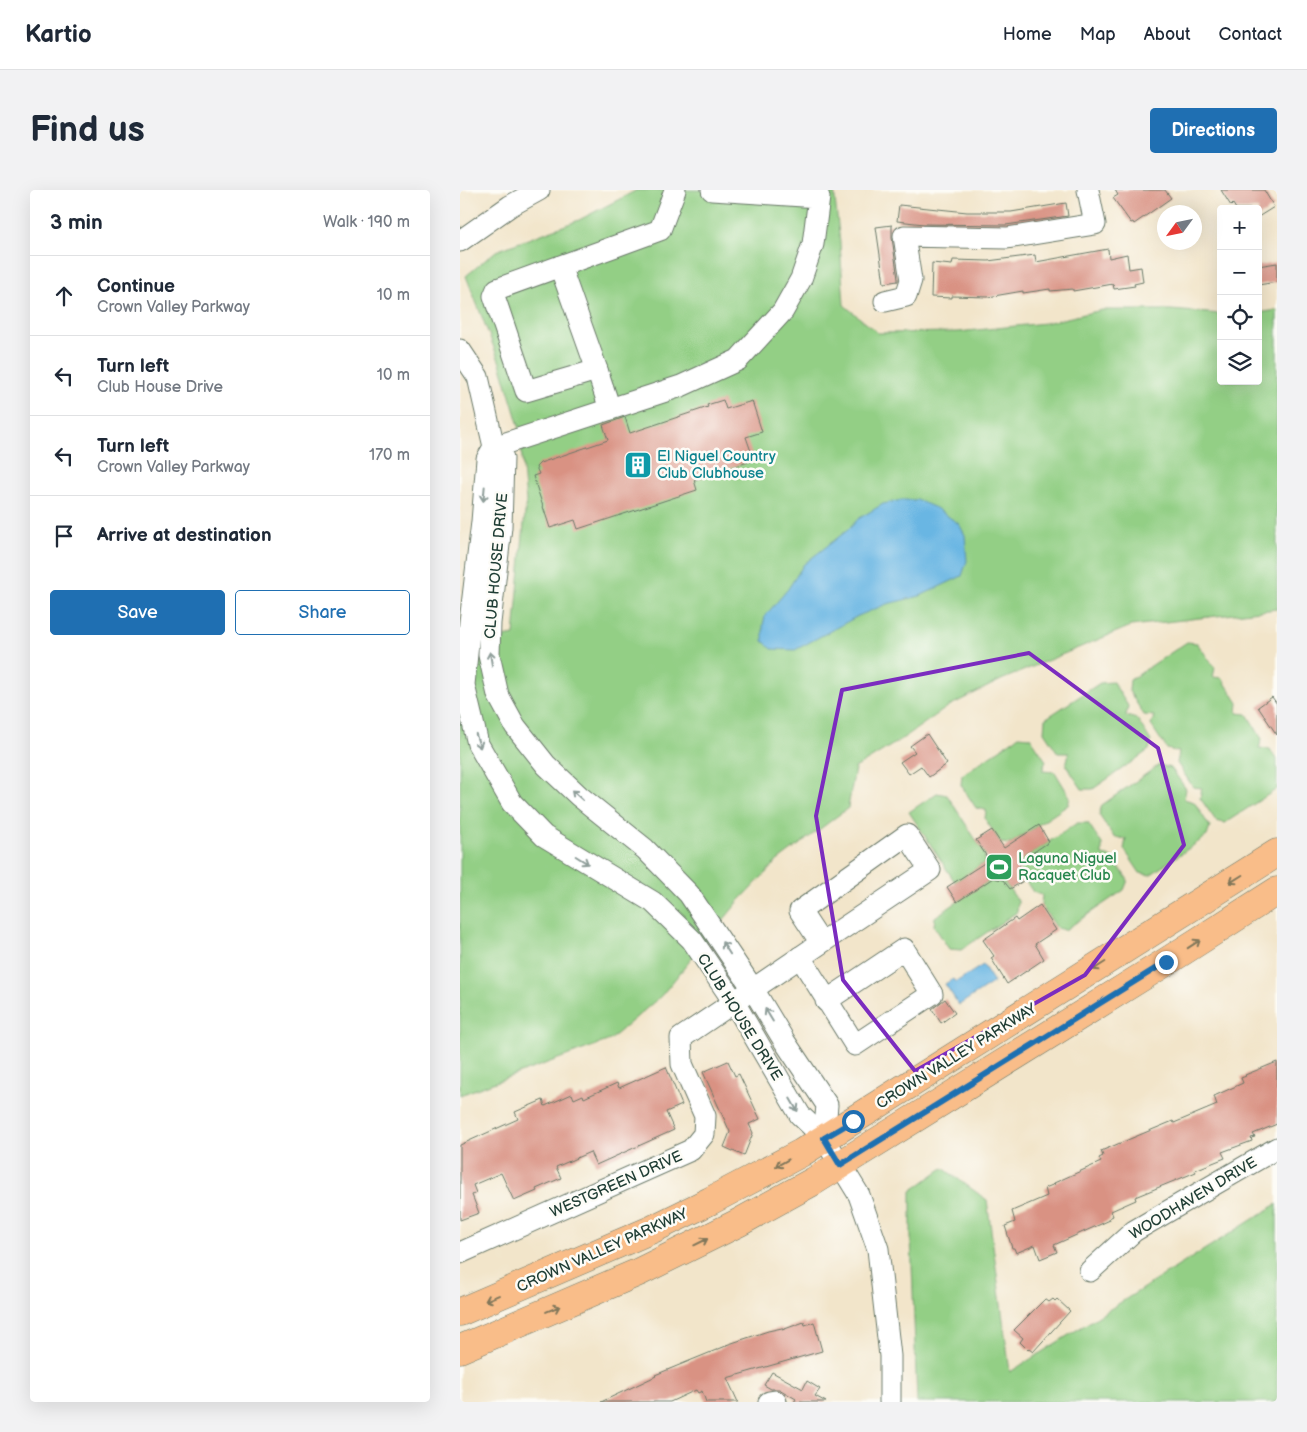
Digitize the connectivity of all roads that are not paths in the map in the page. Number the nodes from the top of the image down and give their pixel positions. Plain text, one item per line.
1 (539, 190) edge
2 (675, 190) edge
3 (712, 190) edge
4 (1088, 190) edge
5 (819, 194) edge
6 (460, 241) edge
7 (560, 266) junction
8 (885, 302) dead end
9 (460, 350) edge
10 (596, 370) junction
11 (610, 409) junction
12 (494, 447) junction
13 (473, 621) edge
14 (1277, 853) edge
15 (1277, 891) edge
16 (821, 943) junction
17 (800, 957) junction
18 (753, 989) junction
19 (826, 1001) junction
20 (734, 1002) junction
21 (824, 1138) junction
22 (1277, 1148) edge
23 (840, 1165) junction
24 (460, 1253) edge
25 (1090, 1271) dead end
26 (460, 1312) edge
27 (460, 1349) edge
28 (769, 1402) edge
29 (776, 1402) edge
30 (890, 1402) edge

1 - 6 street
2 - 7 street
3 - 5 street
4 - 8 street
5 - 11 street
7 - 10 street
7 - 10 street
9 - 12 street
10 - 11 street
11 - 12 street
12 - 13 street, CLUB HOUSE DRIVE
18 -> 13 street, CLUB HOUSE DRIVE
13 -> 20 street, CLUB HOUSE DRIVE
14 -> 21 main road, CROWN VALLEY PARKWAY
23 -> 15 main road
16 - 16 street, WESTGREEN DRIVE
16 - 17 street, WESTGREEN DRIVE
17 - 18 street, WESTGREEN DRIVE
17 - 19 street
18 - 20 street, WESTGREEN DRIVE
21 -> 18 street, CLUB HOUSE DRIVE
19 - 19 street
20 -> 21 street, CLUB HOUSE DRIVE
20 - 24 street, WESTGREEN DRIVE
21 - 23 street, CLUB HOUSE DRIVE
21 -> 26 main road, CROWN VALLEY PARKWAY
22 - 25 street, WOODHAVEN DRIVE
27 -> 23 main road
23 - 30 street, CLUB HOUSE DRIVE
28 - 29 street

